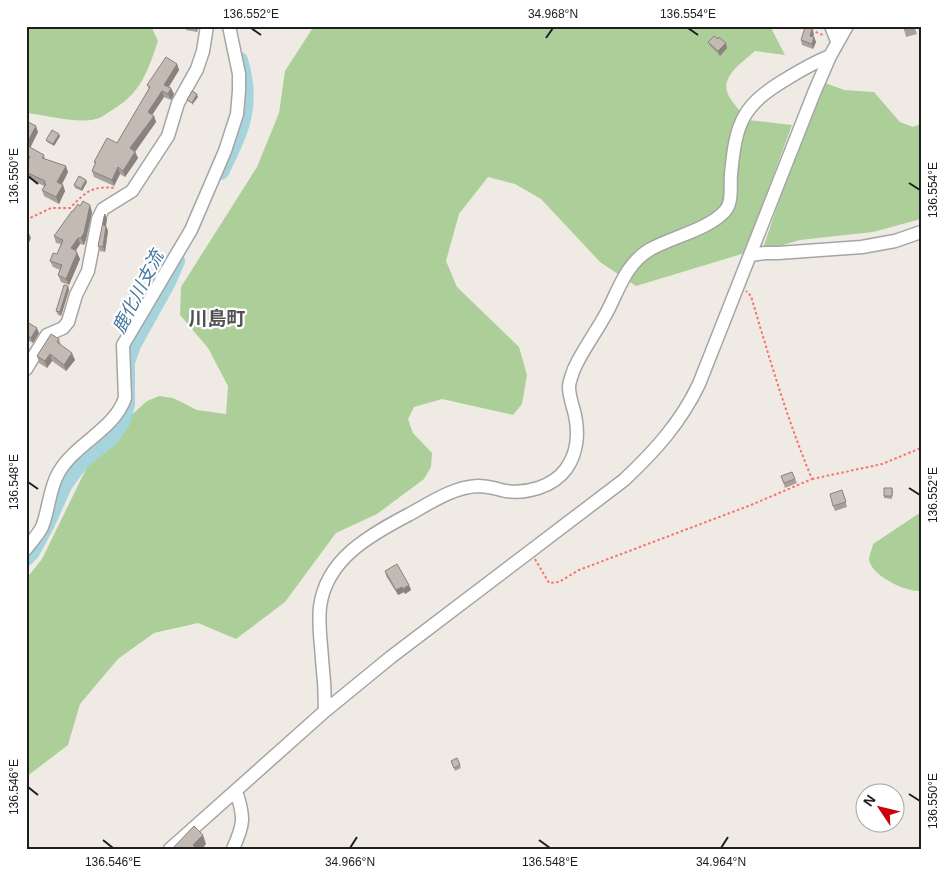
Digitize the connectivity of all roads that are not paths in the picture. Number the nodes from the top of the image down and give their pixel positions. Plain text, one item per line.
1 (207, 26) edge
2 (228, 26) edge
3 (831, 26) edge
4 (847, 26) edge
5 (837, 41) junction
6 (830, 56) junction
7 (921, 232) edge
8 (750, 255) junction
9 (26, 369) edge
10 (26, 549) edge
11 (326, 711) junction
12 (236, 791) junction
13 (170, 849) edge
14 (233, 849) edge

1 - 9 street
2 - 10 street
3 - 5 street
4 - 5 street
5 - 6 street
6 - 8 street
6 - 11 street
7 - 8 street
8 - 11 street
11 - 12 street
12 - 13 street
12 - 14 street

